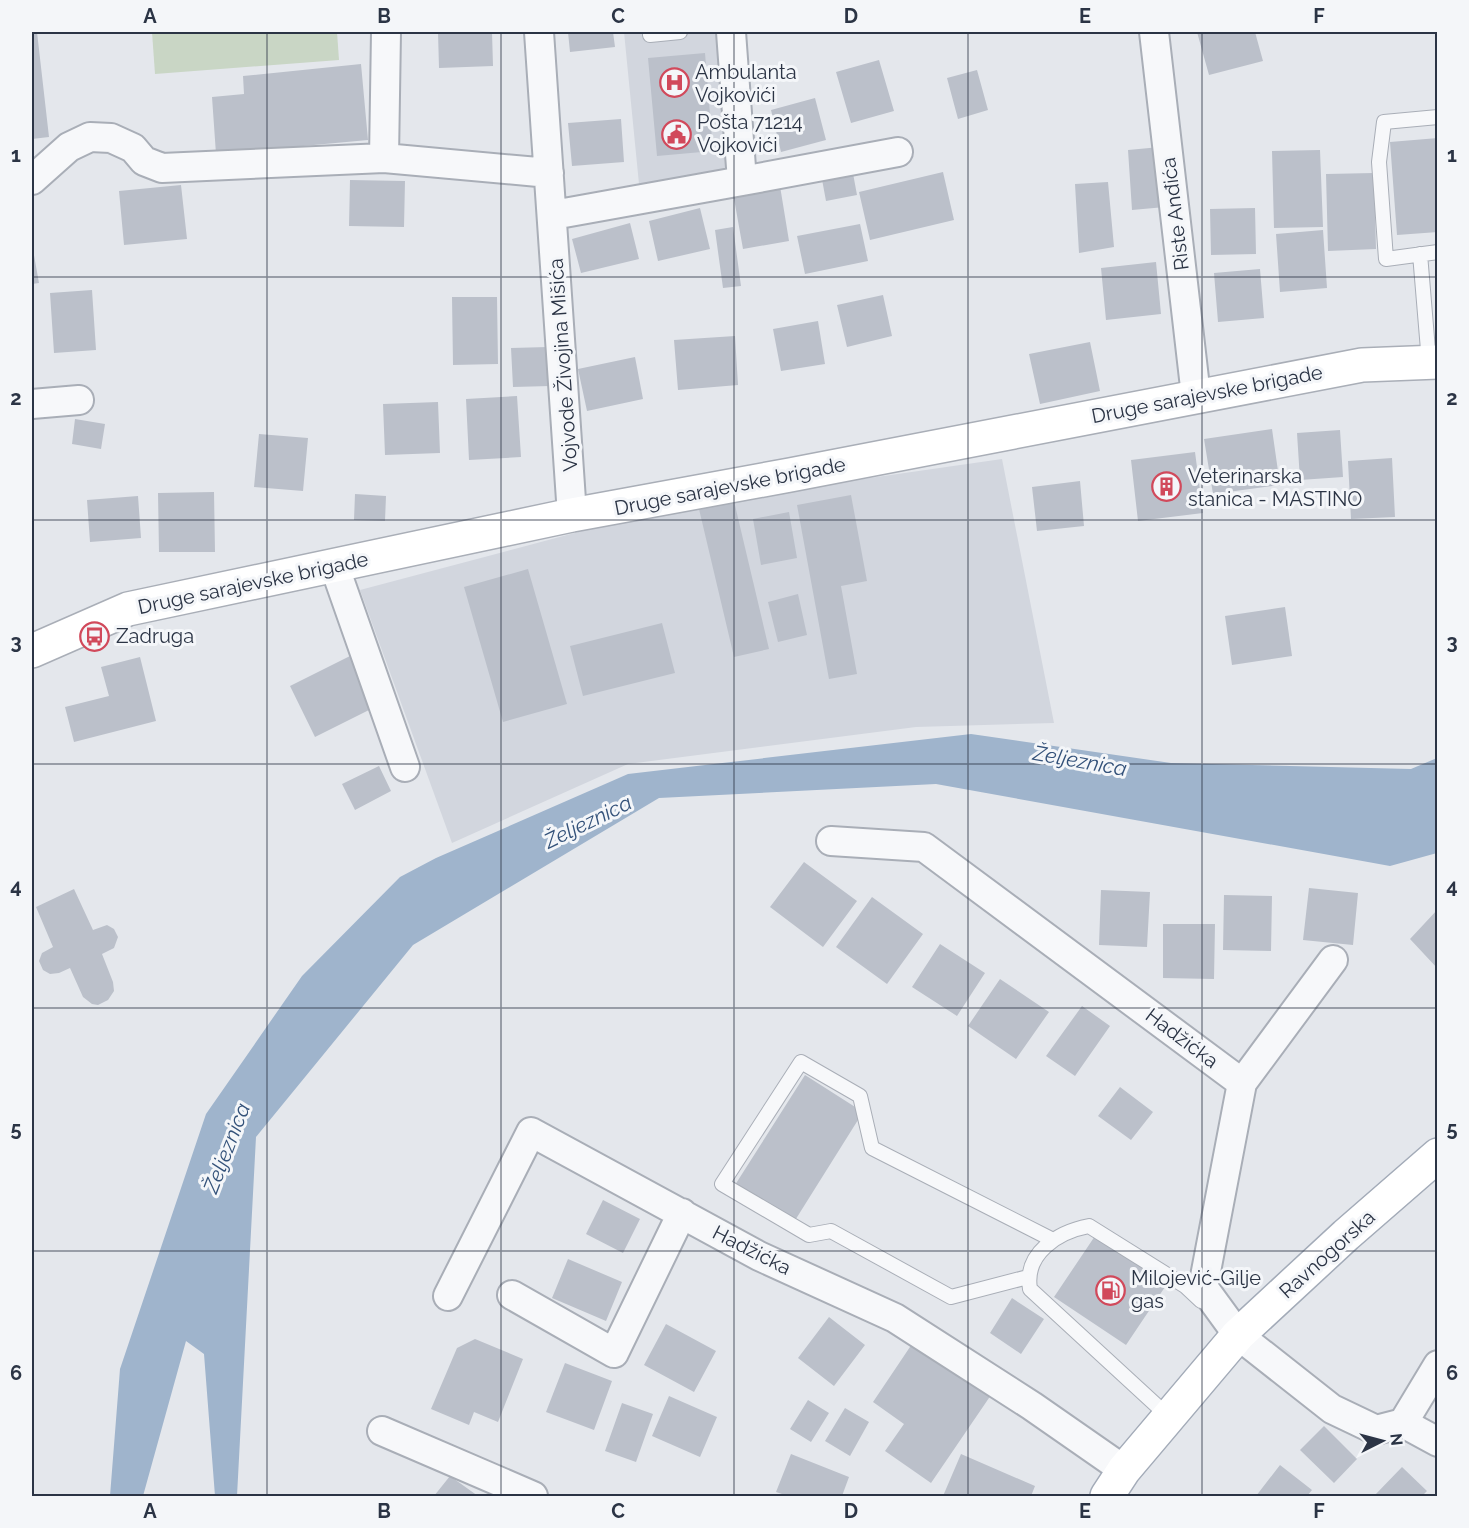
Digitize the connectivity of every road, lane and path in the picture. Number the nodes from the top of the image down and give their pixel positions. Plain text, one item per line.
1 (386, 32) edge
2 (539, 32) edge
3 (680, 32) edge
4 (731, 32) edge
5 (1154, 32) edge
6 (650, 36) dead end
7 (1437, 117) edge
8 (898, 152) dead end
9 (384, 158) junction
10 (549, 173) junction
11 (32, 180) edge
12 (742, 181) junction
13 (553, 215) junction
14 (1437, 252) edge
15 (1420, 254) junction
16 (1433, 362) edge
17 (1196, 396) junction
18 (79, 400) dead end
19 (32, 404) edge
20 (572, 515) junction
21 (334, 565) junction
22 (32, 651) edge
23 (405, 767) dead end
24 (831, 841) dead end
25 (1334, 960) dead end
26 (1242, 1083) junction
27 (1437, 1155) edge
28 (682, 1213) junction
29 (1053, 1240) junction
30 (1028, 1276) junction
31 (512, 1295) dead end
32 (448, 1296) dead end
33 (1238, 1335) junction
34 (1437, 1365) edge
35 (1168, 1416) junction
36 (1403, 1423) junction
37 (382, 1431) dead end
38 (1437, 1442) edge
39 (1116, 1483) edge
40 (533, 1497) edge

1 - 9 street
2 - 10 street, Vojvode Živojina Mišića
3 - 6 lane
4 - 12 street
5 - 17 street, Riste Anđića
7 - 15 lane
8 - 12 street
9 - 10 street
9 - 11 street
10 - 13 street, Vojvode Živojina Mišića
12 - 13 street
13 - 20 street, Vojvode Živojina Mišića
14 - 15 lane
15 - 16 lane
16 - 17 main road, Druge sarajevske brigade
17 - 20 main road, Druge sarajevske brigade
18 - 19 street
20 - 21 main road, Druge sarajevske brigade
21 - 22 main road, Druge sarajevske brigade
21 - 23 street
24 - 26 street, Hadžićka
25 - 26 street
26 - 33 street
27 - 33 main road, Ravnogorska
28 - 31 street
28 - 32 street, Hadžićka
28 - 39 street, Hadžićka
29 - 30 lane
29 - 30 lane
29 - 33 lane
30 - 35 lane
33 - 35 main road, Ravnogorska
33 - 36 street
34 - 36 street
35 - 39 main road, Ravnogorska
36 - 38 street
37 - 40 street

